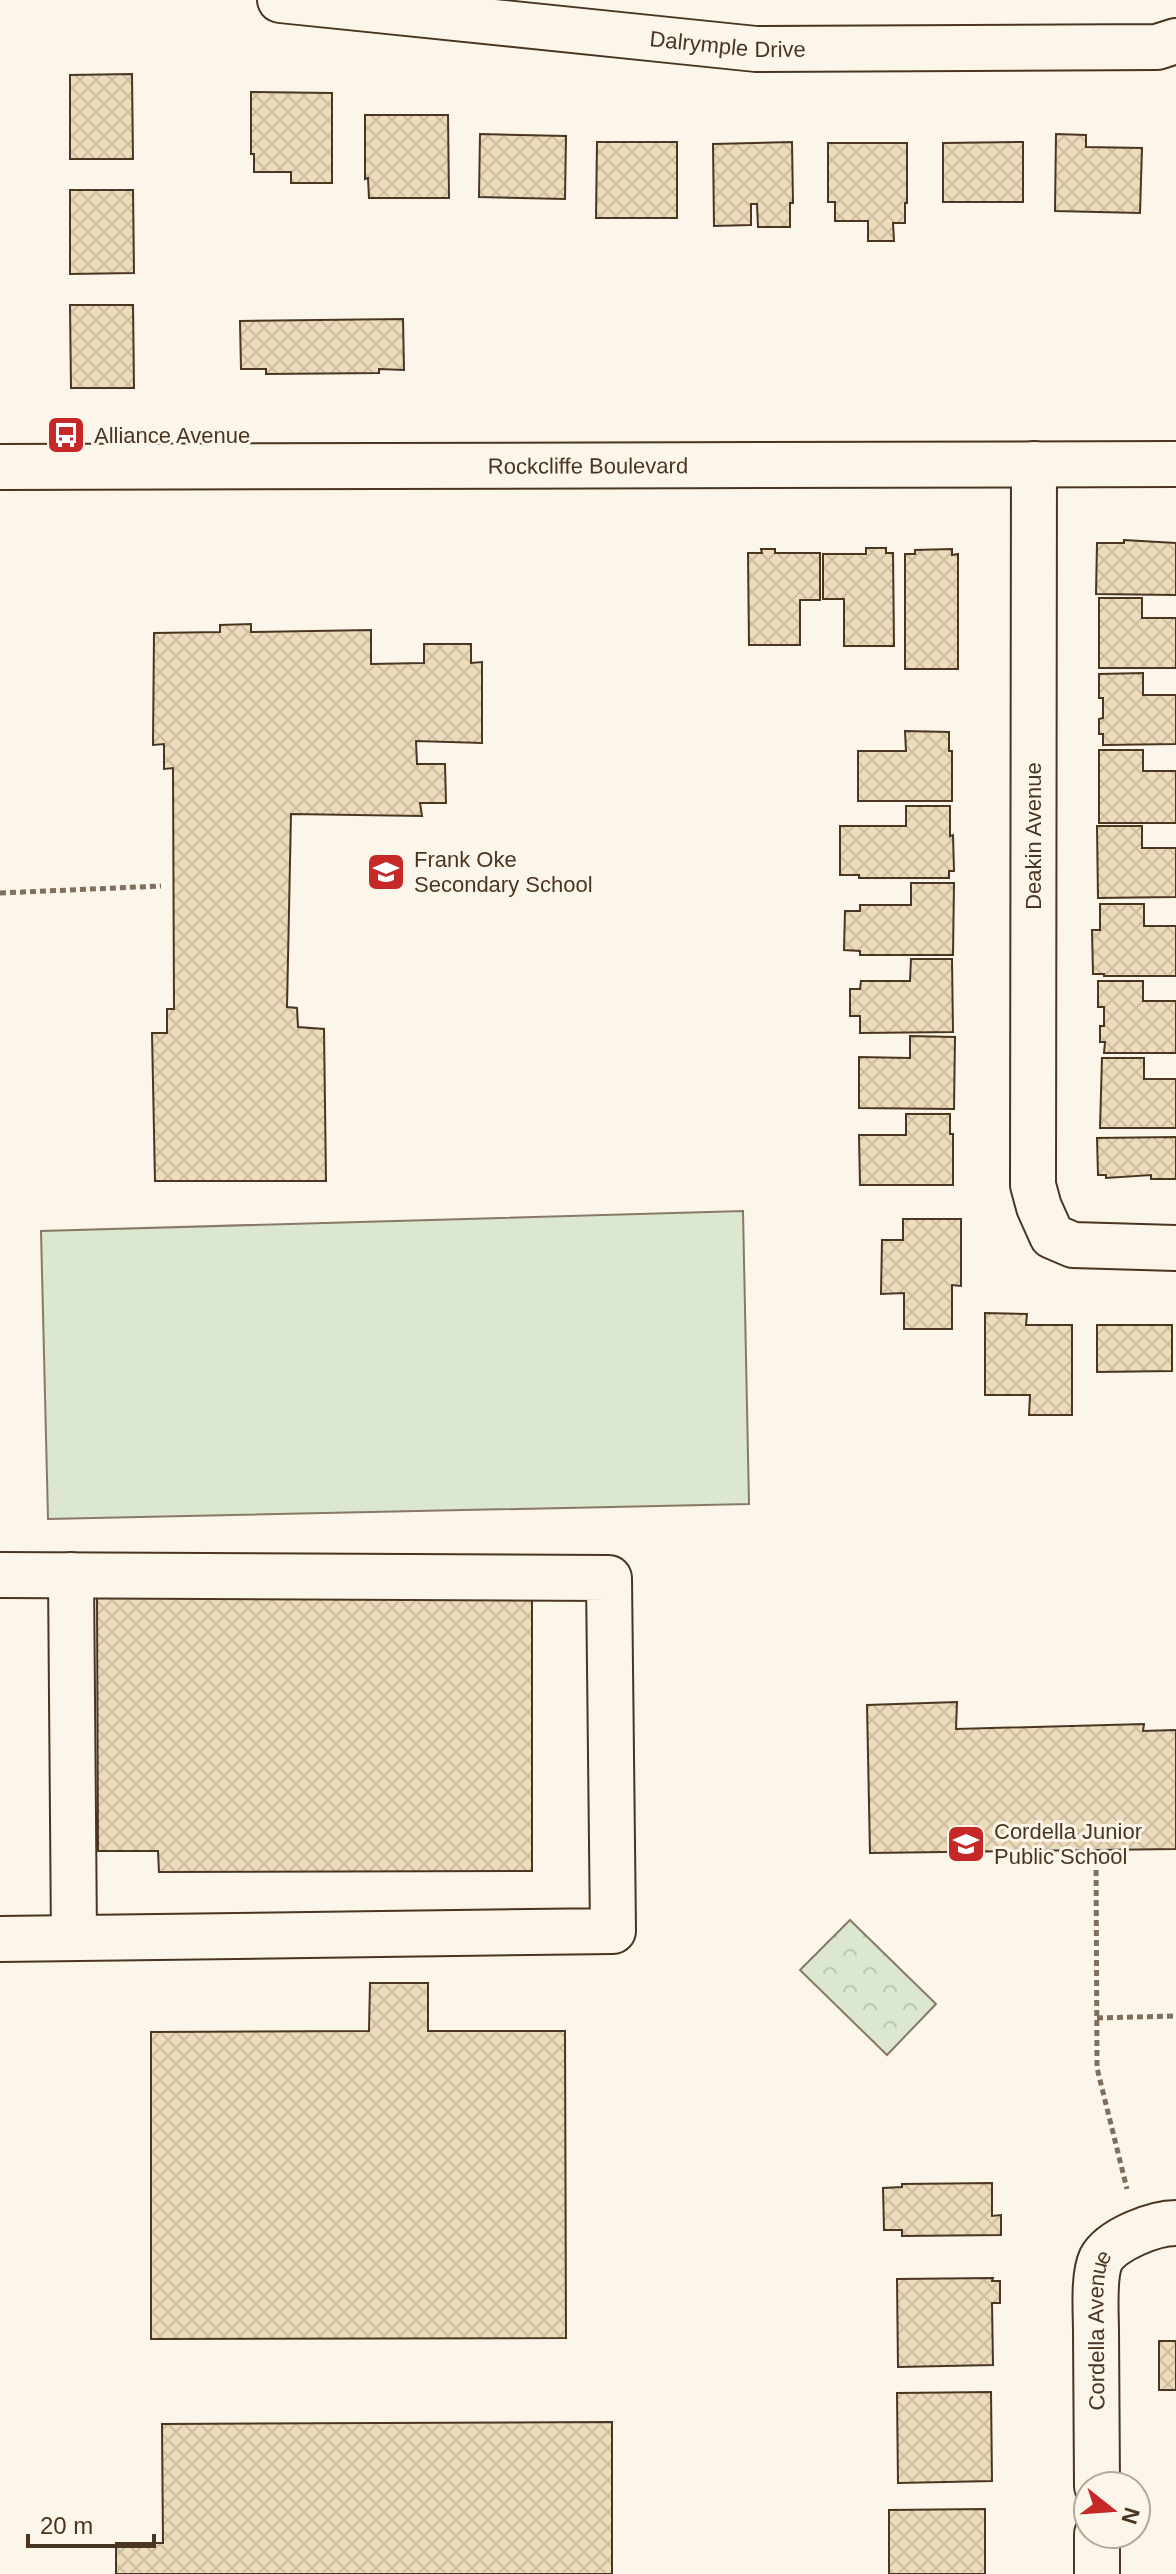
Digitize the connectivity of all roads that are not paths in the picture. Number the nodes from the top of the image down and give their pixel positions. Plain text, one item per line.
1 (280, 0) edge
2 (1176, 41) edge
3 (1034, 464) junction
4 (1176, 464) edge
5 (0, 467) edge
6 (1176, 1248) edge
7 (0, 1575) edge
8 (71, 1575) junction
9 (74, 1938) junction
10 (0, 1939) edge
11 (1176, 2223) edge
12 (1097, 2470) edge
13 (1097, 2550) edge
14 (1097, 2574) edge

1 - 2 street, Dalrymple Drive
3 - 4 street, Rockcliffe Boulevard
3 - 5 street, Rockcliffe Boulevard
3 - 6 street, Deakin Avenue
7 - 8 street
8 - 9 street
8 - 9 street
9 - 10 street
11 - 12 street, Cordella Avenue
13 - 14 street

